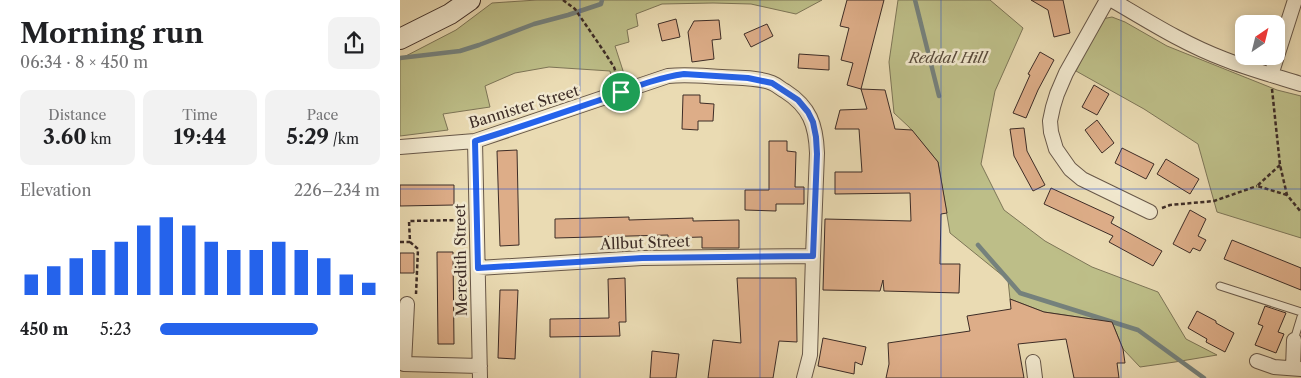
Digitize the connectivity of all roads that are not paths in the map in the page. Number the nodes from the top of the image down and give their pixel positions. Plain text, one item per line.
1 (470, 0) edge
2 (1107, 0) edge
3 (1112, 0) edge
4 (1295, 0) edge
5 (400, 39) edge
6 (1271, 75) junction
7 (1301, 84) edge
8 (475, 141) junction
9 (400, 146) edge
10 (1150, 212) road end
11 (813, 256) junction
12 (478, 268) junction
13 (1220, 286) dead end
14 (407, 304) road end
15 (1301, 312) edge
16 (1301, 317) edge
17 (1294, 340) joint
18 (1257, 361) dead end
19 (1032, 362) dead end
20 (1297, 368) edge
21 (480, 372) edge
22 (804, 378) edge
23 (1035, 378) edge

1 - 5 main road
2 - 10 street
3 - 6 street
4 - 6 street
6 - 7 street
8 - 9 street, Bannister Street
8 - 11 street, Bannister Street
8 - 12 street, Meredith Street
11 - 12 street, Allbut Street
11 - 22 street
12 - 21 street, Meredith Street
13 - 15 lane
14 - 21 street
16 - 17 lane
17 - 20 street
18 - 20 street
19 - 23 street

